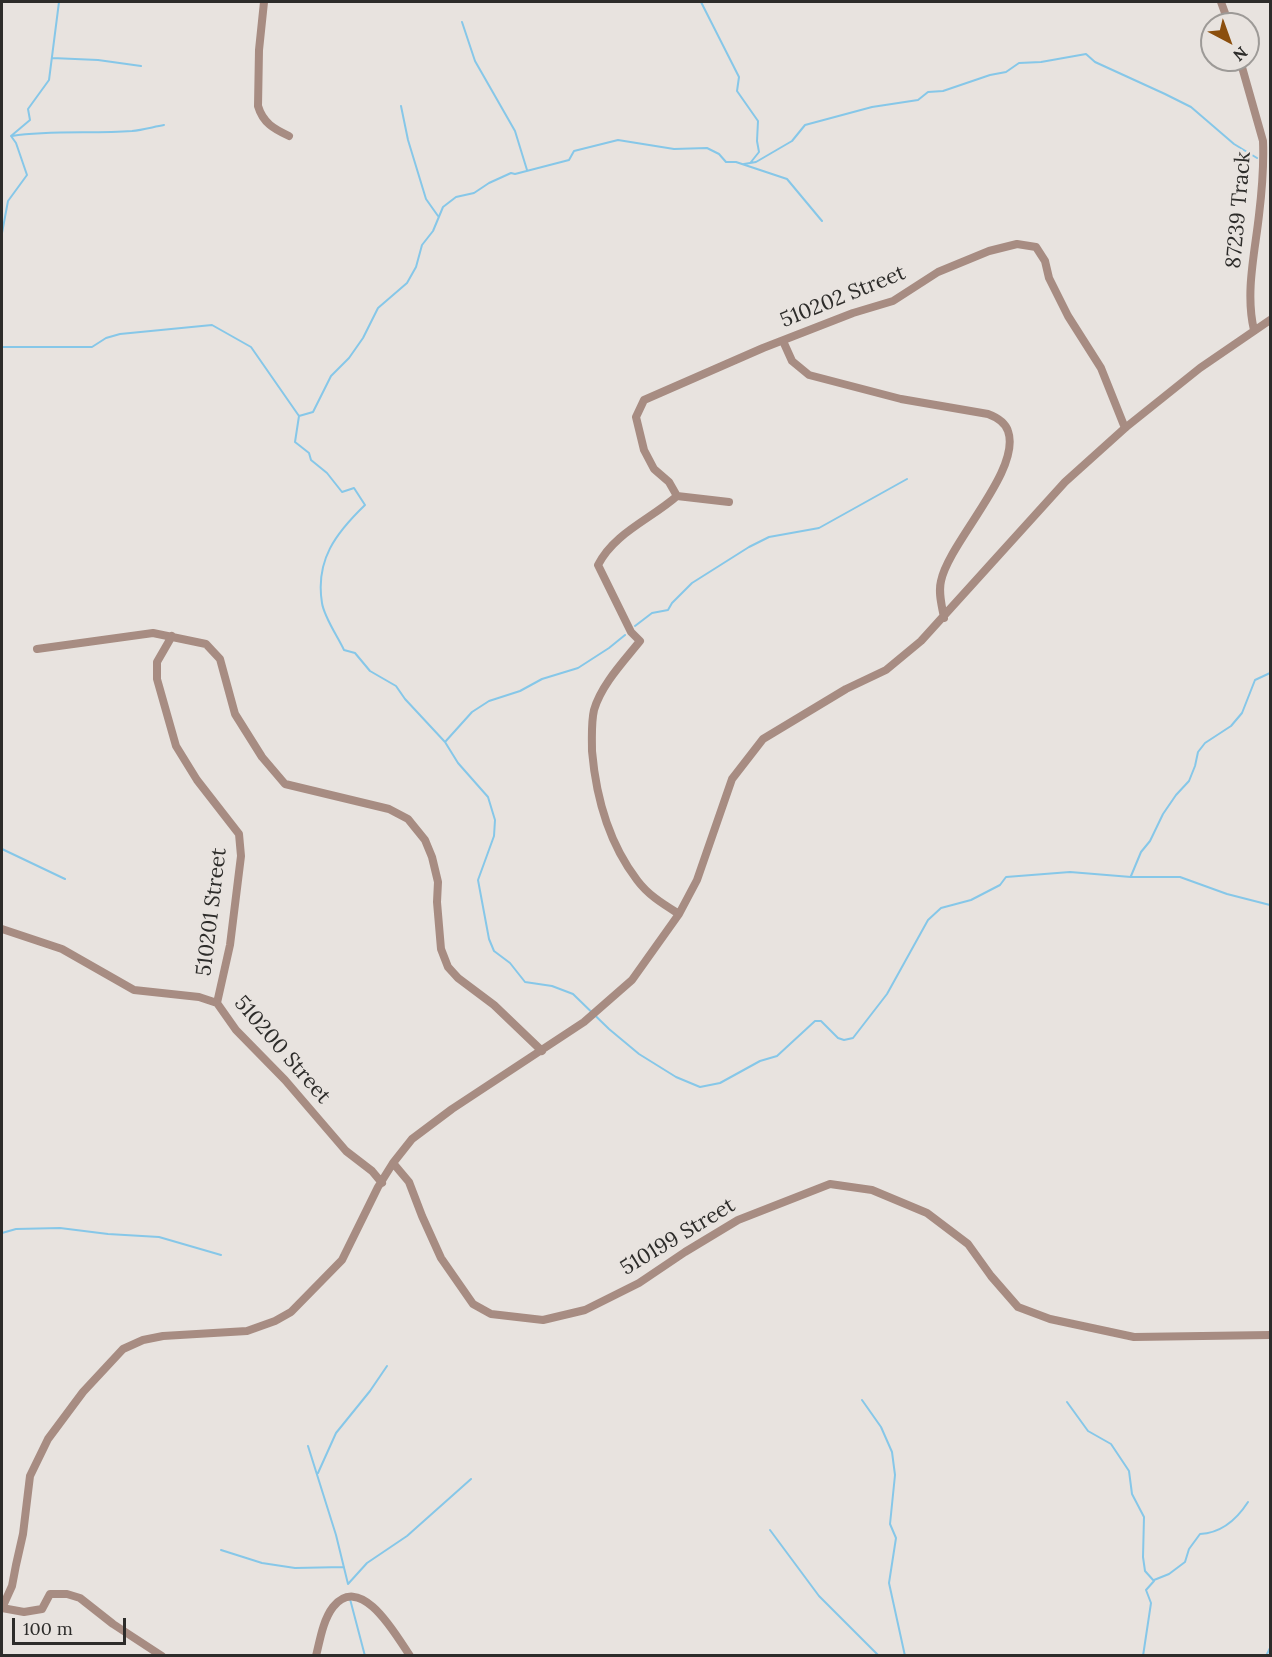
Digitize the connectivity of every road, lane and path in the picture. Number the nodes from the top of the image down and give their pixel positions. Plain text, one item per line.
1 (264, 2) edge
2 (1243, 72) edge
3 (289, 136) dead end
4 (1270, 320) edge
5 (1254, 330) junction
6 (783, 341) junction
7 (1125, 428) junction
8 (677, 496) junction
9 (729, 502) dead end
10 (944, 618) junction
11 (172, 636) junction
12 (37, 649) dead end
13 (679, 914) junction
14 (2, 929) edge
15 (217, 1003) junction
16 (542, 1051) junction
17 (393, 1163) junction
18 (382, 1183) junction
19 (1270, 1335) edge
20 (2, 1608) edge
21 (162, 1656) edge
22 (316, 1656) edge
23 (410, 1656) edge

1 - 3 street
2 - 5 street, 87239 Track
4 - 5 street
5 - 7 street
6 - 7 street, 510202 Street
6 - 8 street, 510202 Street
6 - 10 street
7 - 10 street
8 - 9 street
8 - 13 street
10 - 13 street
11 - 12 street
11 - 15 street, 510201 Street
11 - 16 street
13 - 16 street
14 - 15 street, 510200 Street
15 - 18 street, 510200 Street
16 - 17 street
17 - 18 street
17 - 19 street, 510199 Street
18 - 20 street
20 - 21 street
22 - 23 street

